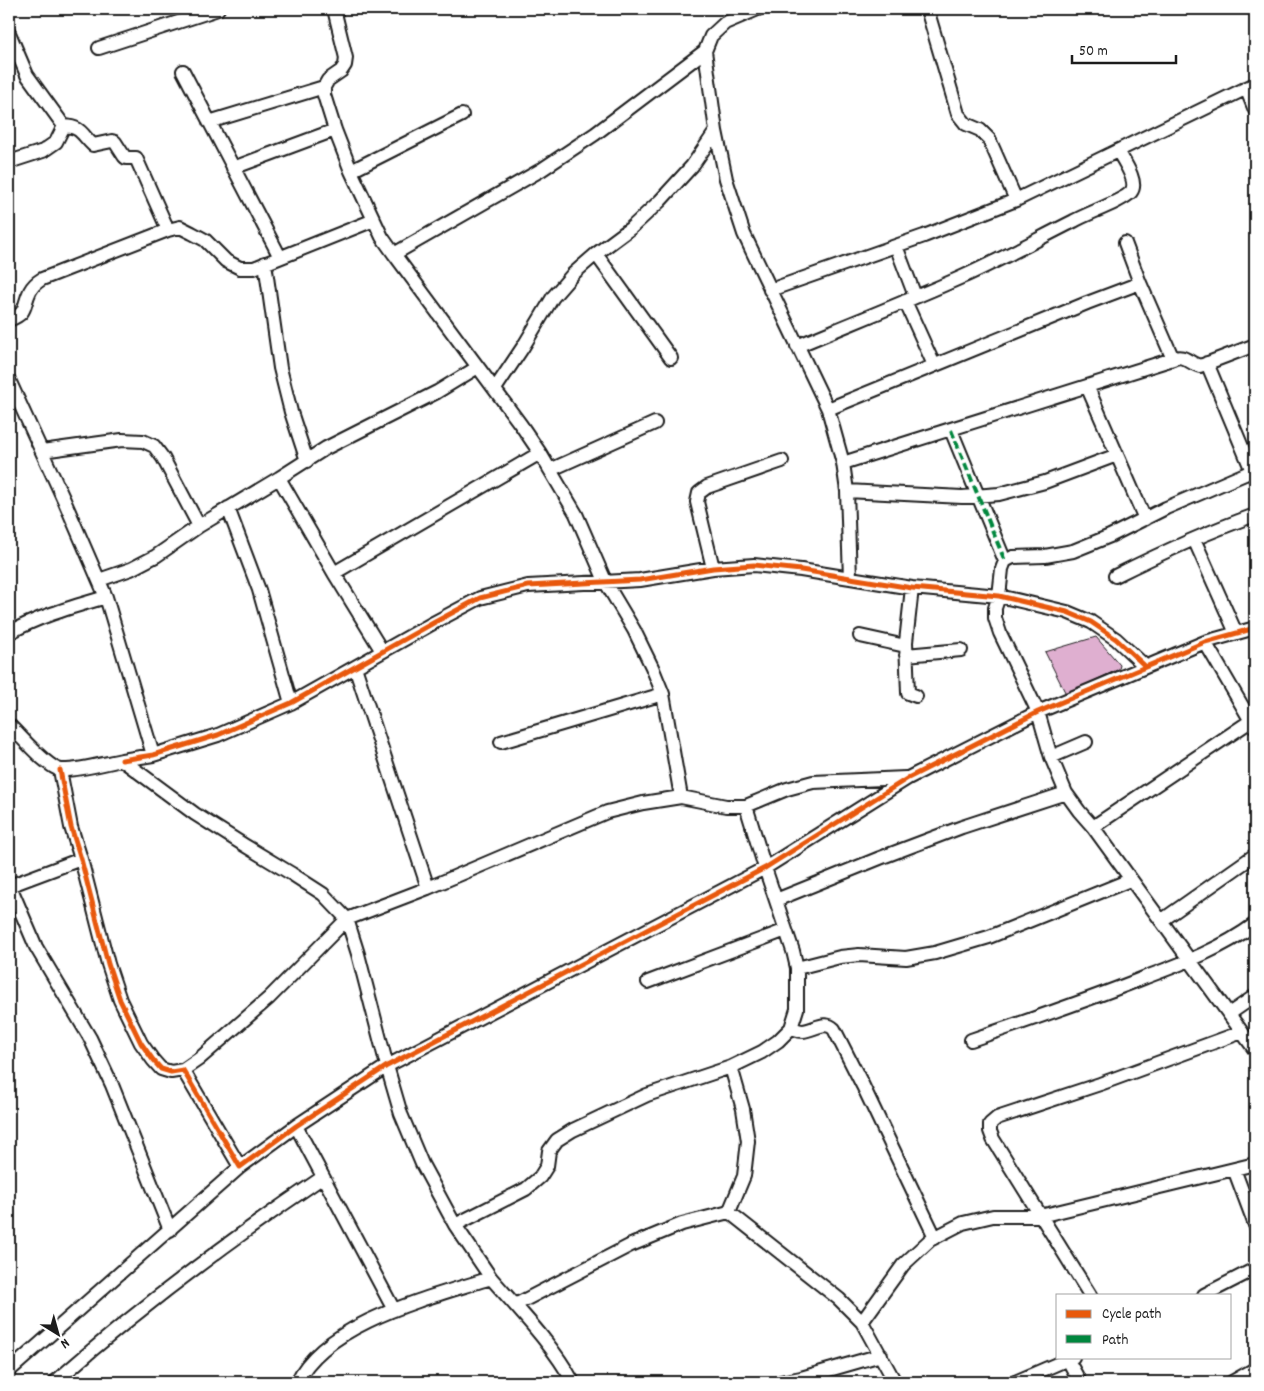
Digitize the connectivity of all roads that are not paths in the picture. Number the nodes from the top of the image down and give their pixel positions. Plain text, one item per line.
1 (218, 9) edge
2 (334, 9) edge
3 (758, 9) edge
4 (927, 9) edge
5 (9, 33) edge
6 (99, 48) dead end
7 (705, 51) junction
8 (183, 71) dead end
9 (1251, 86) edge
10 (324, 87) junction
11 (1255, 110) edge
12 (462, 115) dead end
13 (209, 122) junction
14 (64, 126) junction
15 (335, 130) junction
16 (716, 131) junction
17 (1118, 151) junction
18 (9, 162) edge
19 (233, 168) junction
20 (351, 171) junction
21 (1016, 200) junction
22 (374, 220) junction
23 (168, 230) junction
24 (1126, 243) dead end
25 (896, 246) junction
26 (394, 254) junction
27 (596, 254) junction
28 (280, 257) junction
29 (265, 263) junction
30 (1140, 283) junction
31 (770, 290) junction
32 (910, 299) junction
33 (9, 320) edge
34 (1255, 345) edge
35 (797, 346) junction
36 (671, 358) dead end
37 (1173, 359) junction
38 (1207, 363) junction
39 (934, 365) junction
40 (478, 367) junction
41 (9, 380) edge
42 (1087, 386) junction
43 (494, 389) junction
44 (828, 409) junction
45 (655, 423) dead end
46 (951, 430) junction
47 (42, 451) junction
48 (540, 453) junction
49 (1117, 455) junction
50 (307, 461) junction
51 (782, 461) dead end
52 (844, 464) junction
53 (550, 470) junction
54 (1254, 475) edge
55 (280, 478) junction
56 (847, 492) junction
57 (978, 496) junction
58 (228, 508) junction
59 (1255, 515) edge
60 (1145, 519) junction
61 (198, 526) junction
62 (1194, 539) junction
63 (1006, 561) junction
64 (713, 568) junction
65 (334, 573) junction
66 (1116, 576) dead end
67 (850, 578) junction
68 (98, 580) junction
69 (606, 583) junction
70 (912, 588) junction
71 (999, 596) junction
72 (106, 597) junction
73 (1255, 628) edge
74 (9, 633) edge
75 (1236, 633) junction
76 (860, 636) dead end
77 (1205, 642) junction
78 (906, 648) junction
79 (961, 650) dead end
80 (382, 652) junction
81 (1145, 666) junction
82 (355, 667) junction
83 (663, 694) junction
84 (916, 696) dead end
85 (291, 703) junction
86 (1038, 712) junction
87 (1254, 722) edge
88 (9, 725) edge
89 (501, 742) dead end
90 (1086, 742) dead end
91 (153, 755) junction
92 (1051, 757) junction
93 (122, 760) junction
94 (60, 770) junction
95 (908, 778) junction
96 (1066, 793) junction
97 (681, 797) junction
98 (746, 806) junction
99 (1093, 828) junction
100 (1255, 855) edge
101 (81, 859) junction
102 (765, 868) junction
103 (1130, 880) junction
104 (9, 886) edge
105 (428, 888) junction
106 (776, 900) junction
107 (347, 919) junction
108 (1160, 921) junction
109 (1255, 924) edge
110 (786, 930) junction
111 (1190, 960) junction
112 (797, 968) junction
113 (648, 982) dead end
114 (1255, 996) edge
115 (1229, 1014) junction
116 (791, 1028) junction
117 (1242, 1032) junction
118 (971, 1040) dead end
119 (1255, 1050) edge
120 (386, 1066) junction
121 (731, 1067) junction
122 (183, 1070) junction
123 (296, 1126) junction
124 (1255, 1164) edge
125 (240, 1167) junction
126 (1234, 1169) junction
127 (323, 1177) junction
128 (729, 1212) junction
129 (1040, 1216) junction
130 (455, 1225) junction
131 (1255, 1225) edge
132 (170, 1230) junction
133 (935, 1237) junction
134 (1255, 1268) edge
135 (491, 1278) junction
136 (1089, 1294) edge
137 (1206, 1294) edge
138 (514, 1305) junction
139 (394, 1310) junction
140 (862, 1322) junction
141 (881, 1355) junction
142 (1071, 1358) edge
143 (1255, 1369) edge
144 (9, 1371) edge
145 (55, 1382) edge
146 (297, 1382) edge
147 (573, 1382) edge
148 (780, 1382) edge
149 (895, 1382) edge
150 (1015, 1382) edge
151 (1080, 1382) edge
152 (1232, 1382) edge

1 - 6 street
2 - 10 street
3 - 7 street
4 - 21 street
5 - 14 street
7 - 16 street
7 - 26 street
8 - 13 street
9 - 11 street
9 - 17 street
10 - 13 street
10 - 15 street
12 - 20 street
13 - 19 street
14 - 18 street
14 - 23 street
15 - 19 street
15 - 20 street
16 - 27 street
16 - 31 street
17 - 21 street
17 - 32 street
19 - 28 street
20 - 22 street
21 - 25 street
22 - 26 street
22 - 28 street
23 - 29 street
23 - 33 street
24 - 30 street
25 - 31 street
25 - 32 street
26 - 40 street
27 - 36 street
27 - 43 street
28 - 29 street
29 - 50 street
30 - 37 street
30 - 39 street
31 - 35 street
32 - 35 street
32 - 39 street
34 - 38 street
35 - 44 street
37 - 38 street
37 - 42 street
38 - 54 street
39 - 44 street
40 - 43 street
40 - 50 street
41 - 47 street
42 - 46 street
42 - 49 street
43 - 48 street
44 - 52 street
45 - 53 street
46 - 52 street
46 - 57 street
47 - 61 street
47 - 68 street
48 - 53 street
48 - 65 street
49 - 57 street
49 - 60 street
50 - 55 street
51 - 64 street
52 - 56 street
53 - 69 street
54 - 60 street
55 - 58 street
55 - 65 street
56 - 57 street
56 - 67 street
57 - 63 street
58 - 61 street
58 - 85 street
59 - 62 street
60 - 63 street
61 - 68 street
62 - 66 street
62 - 75 street
63 - 71 street
64 - 67 street
64 - 69 street
65 - 80 street
67 - 70 street
68 - 72 street
69 - 80 street
69 - 83 street
70 - 71 street
70 - 78 street
71 - 81 street
71 - 86 street
72 - 74 street
72 - 91 street
73 - 75 street
75 - 77 street
76 - 78 street
77 - 81 street
77 - 87 street
78 - 79 street
78 - 84 street
80 - 82 street
81 - 86 street
82 - 85 street
82 - 105 street
83 - 89 street
83 - 97 street
85 - 91 street
86 - 92 street
86 - 95 street
87 - 99 street
88 - 94 street
90 - 92 street
91 - 93 street
92 - 96 street
93 - 94 street
93 - 107 street
94 - 101 street
95 - 98 street
95 - 102 street
96 - 99 street
96 - 106 street
97 - 98 street
97 - 105 street
98 - 102 street
99 - 103 street
100 - 108 street
101 - 104 street
101 - 122 street
102 - 106 street
102 - 120 street
103 - 108 street
103 - 112 street
104 - 132 street
105 - 107 street
106 - 110 street
107 - 120 street
107 - 122 street
108 - 111 street
109 - 111 street
110 - 112 street
110 - 113 street
111 - 115 street
111 - 118 street
112 - 116 street
114 - 115 street
115 - 117 street
116 - 121 street
116 - 133 street
117 - 119 street
117 - 129 street
120 - 123 street
120 - 130 street
121 - 128 street
121 - 130 street
122 - 125 street
123 - 125 street
123 - 127 street
124 - 126 street
125 - 132 street
126 - 129 street
126 - 131 street
127 - 139 street
127 - 145 street
128 - 138 street
128 - 140 street
129 - 133 street
129 - 136 street
130 - 135 street
132 - 144 street
133 - 140 street
134 - 137 street
135 - 138 street
135 - 139 street
138 - 147 street
139 - 146 street
140 - 141 street
141 - 148 street
141 - 149 street
142 - 150 street
142 - 151 street
143 - 152 street

